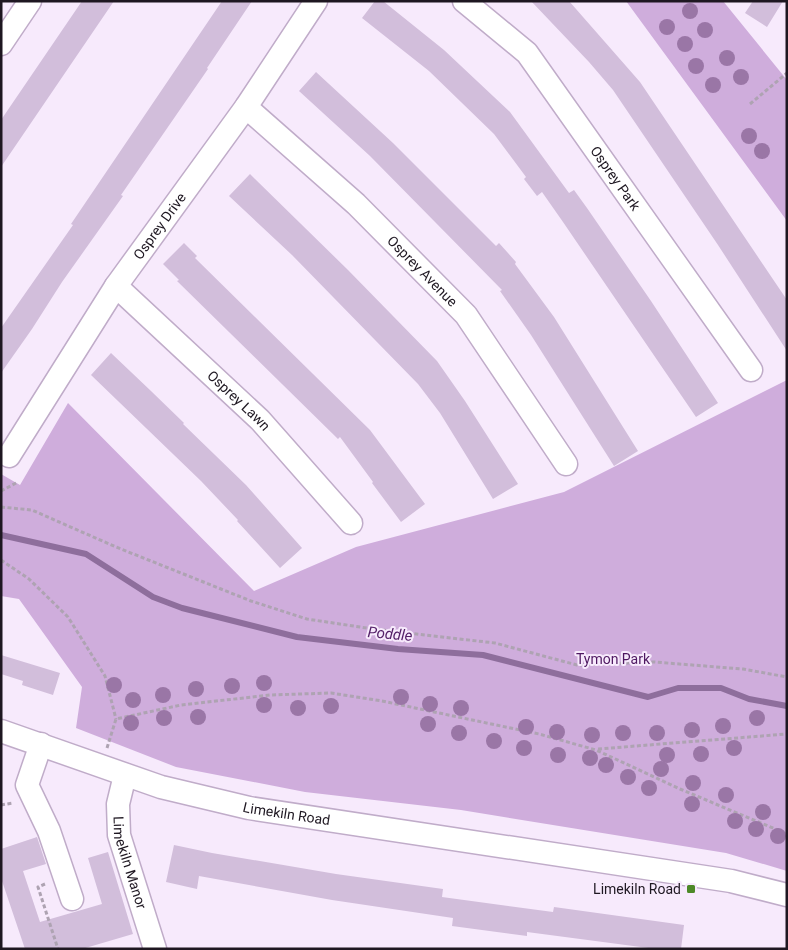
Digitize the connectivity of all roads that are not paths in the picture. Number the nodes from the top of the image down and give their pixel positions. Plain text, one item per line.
1 (30, 1) edge
2 (316, 1) edge
3 (464, 1) edge
4 (2, 41) edge
5 (246, 107) junction
6 (116, 286) junction
7 (751, 370) dead end
8 (9, 456) dead end
9 (566, 464) dead end
10 (351, 523) dead end
11 (1, 731) edge
12 (41, 744) junction
13 (125, 775) junction
14 (787, 895) edge
15 (72, 899) dead end
16 (155, 949) edge

1 - 4 street
2 - 5 street, Osprey Drive
3 - 7 street, Osprey Park
5 - 6 street, Osprey Drive
5 - 9 street, Osprey Avenue
6 - 8 street, Osprey Drive
6 - 10 street, Osprey Lawn
11 - 12 street, Limekiln Road
12 - 13 street, Limekiln Road
12 - 15 street
13 - 14 street, Limekiln Road
13 - 16 street, Limekiln Manor

